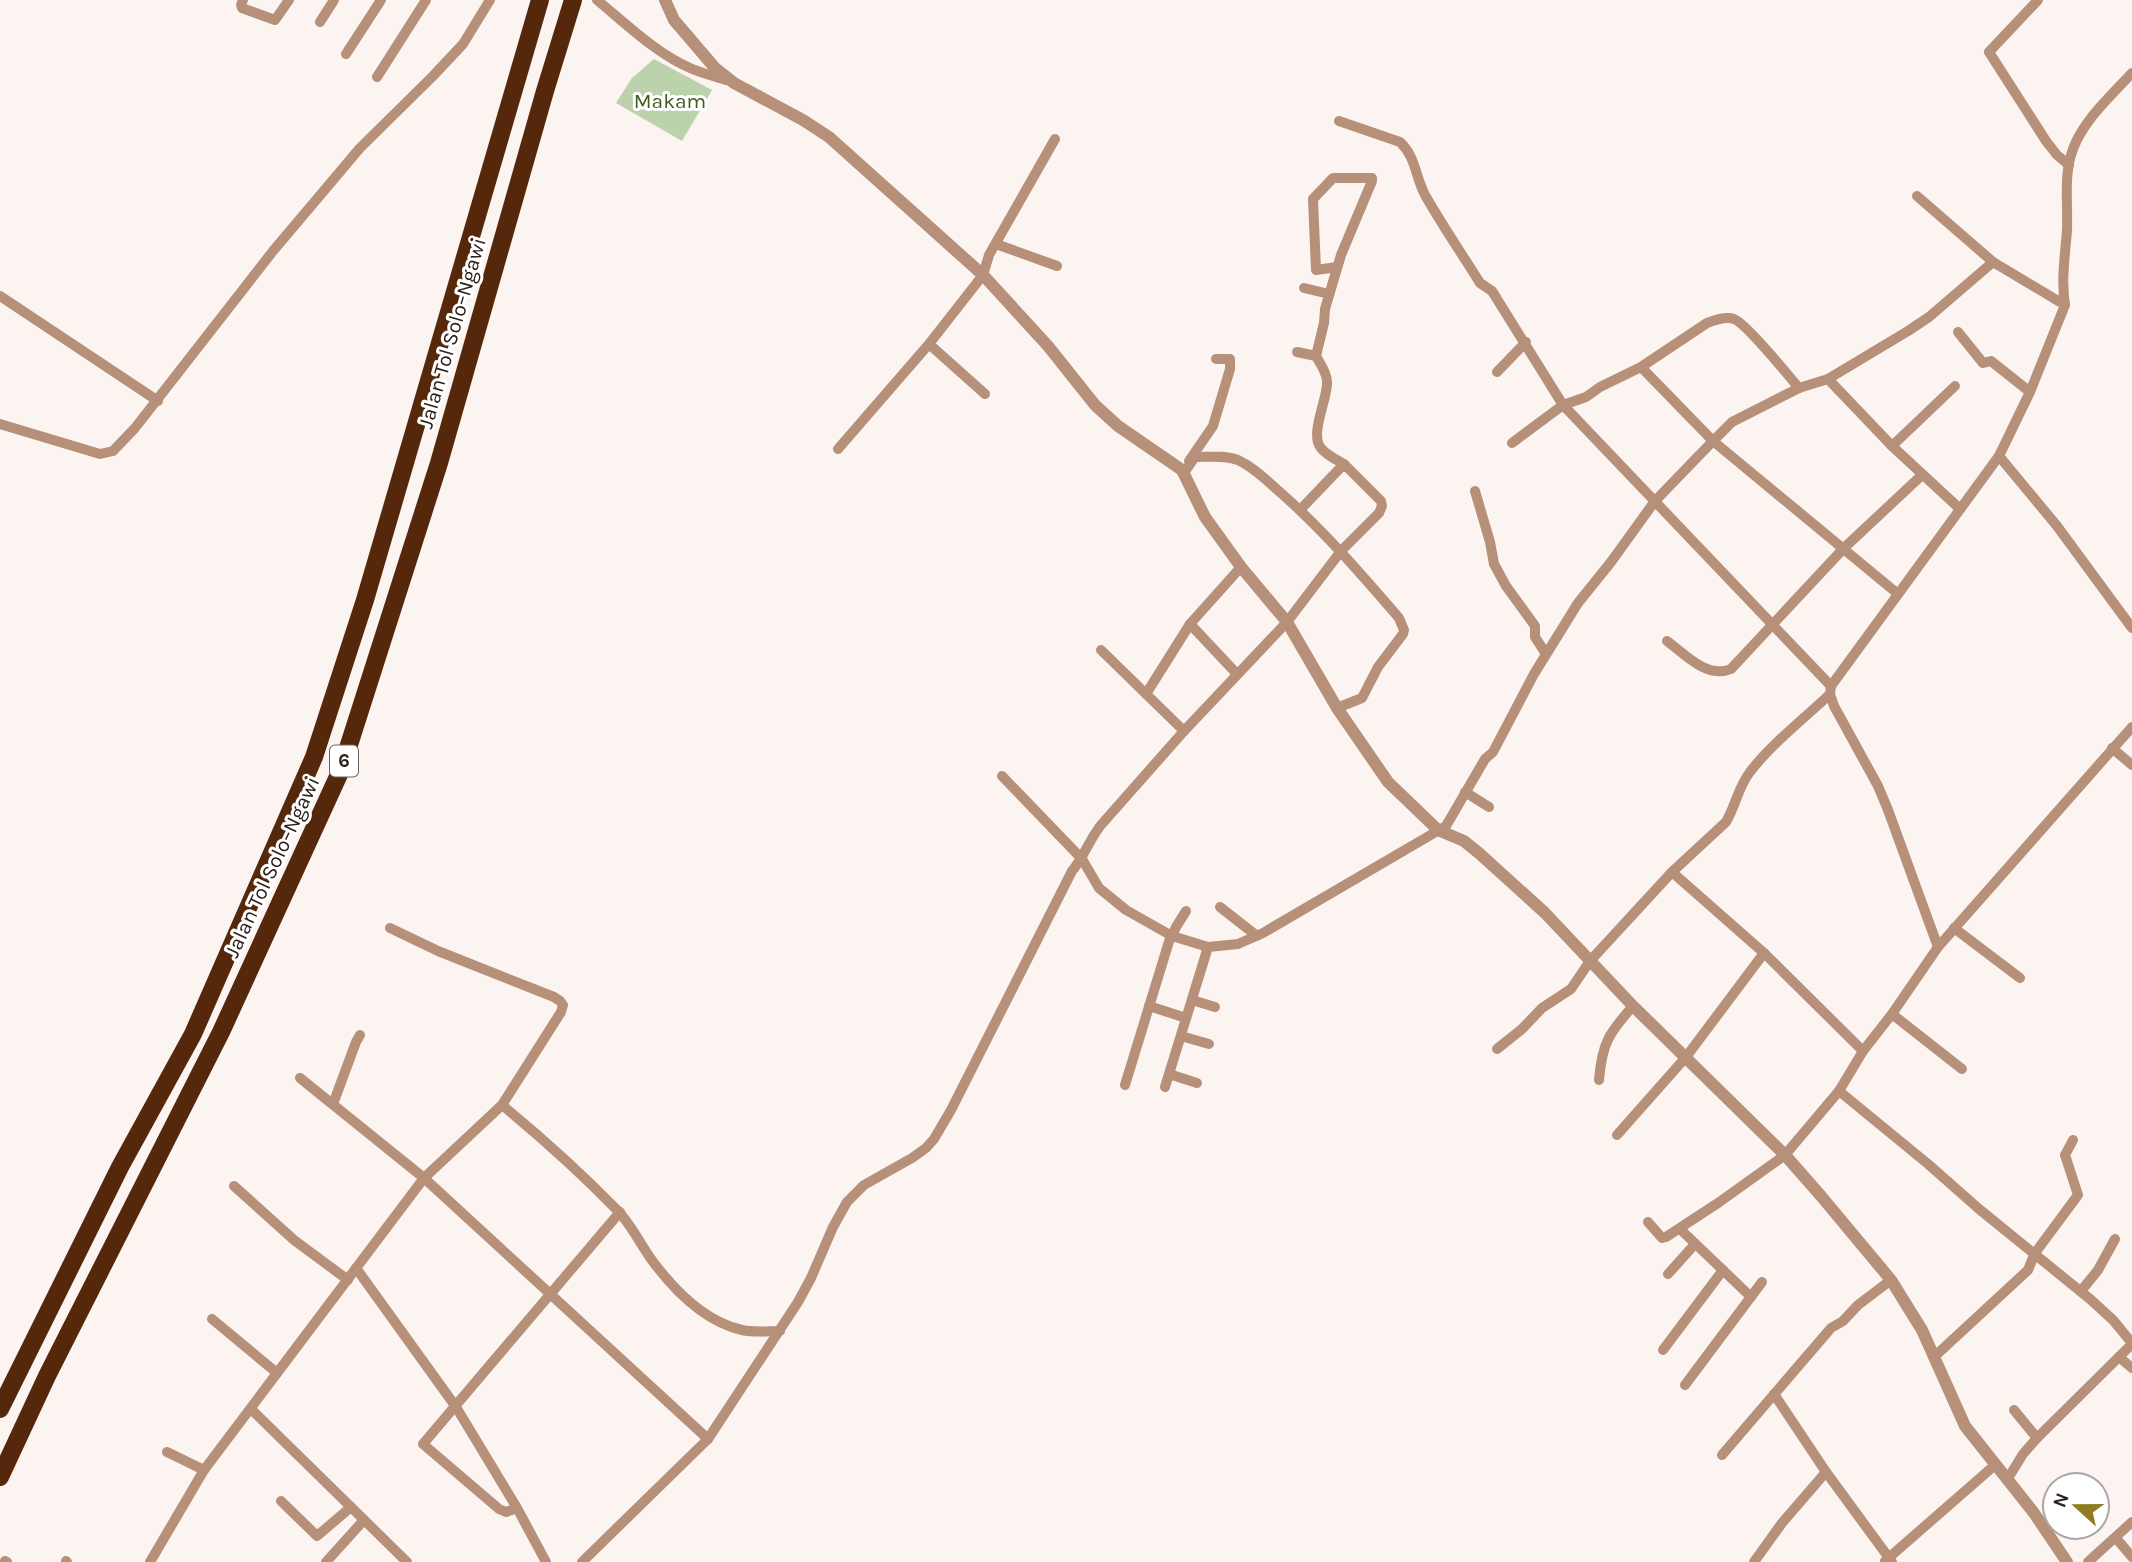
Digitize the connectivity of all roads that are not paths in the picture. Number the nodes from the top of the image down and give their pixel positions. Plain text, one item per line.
1 (243, 0) edge
2 (289, 0) edge
3 (334, 0) edge
4 (381, 0) edge
5 (426, 0) edge
6 (540, 0) edge
7 (573, 0) edge
8 (666, 0) edge
9 (2038, 0) edge
10 (486, 1) edge
11 (598, 1) edge
12 (320, 22) dead end
13 (346, 54) dead end
14 (2132, 73) edge
15 (377, 78) dead end
16 (734, 83) junction
17 (1339, 121) dead end
18 (1055, 139) dead end
19 (2069, 165) junction
20 (1917, 196) dead end
21 (996, 244) junction
22 (1993, 262) junction
23 (1057, 266) dead end
24 (1337, 267) junction
25 (983, 275) junction
26 (1304, 288) dead end
27 (1329, 294) junction
28 (0, 296) edge
29 (2065, 305) junction
30 (1958, 332) dead end
31 (1526, 342) junction
32 (929, 344) junction
33 (1297, 352) dead end
34 (1316, 356) junction
35 (1216, 359) dead end
36 (1641, 367) junction
37 (1497, 372) dead end
38 (1828, 379) junction
39 (1955, 386) dead end
40 (1799, 388) junction
41 (2030, 392) junction
42 (985, 394) dead end
43 (158, 401) junction
44 (1563, 405) junction
45 (0, 424) edge
46 (1713, 441) junction
47 (1512, 443) dead end
48 (1892, 446) junction
49 (838, 449) dead end
50 (1999, 456) junction
51 (1344, 464) junction
52 (1183, 472) junction
53 (1922, 475) junction
54 (1475, 491) dead end
55 (1655, 501) junction
56 (1960, 509) junction
57 (1300, 510) junction
58 (1844, 548) junction
59 (1341, 551) junction
60 (1241, 567) junction
61 (1898, 594) junction
62 (1287, 622) junction
63 (1190, 624) junction
64 (1772, 624) junction
65 (2132, 628) edge
66 (1667, 641) dead end
67 (1101, 650) dead end
68 (1546, 654) junction
69 (1237, 674) junction
70 (1830, 690) junction
71 (1146, 694) junction
72 (1337, 708) junction
73 (2132, 727) edge
74 (1184, 731) junction
75 (2112, 748) junction
76 (2132, 765) edge
77 (1002, 776) dead end
78 (1465, 792) junction
79 (1489, 807) dead end
80 (1438, 830) junction
81 (1082, 859) junction
82 (1672, 872) junction
83 (1220, 907) dead end
84 (1186, 911) dead end
85 (390, 928) dead end
86 (1954, 928) junction
87 (1172, 936) junction
88 (1257, 936) junction
89 (1208, 947) junction
90 (1938, 947) junction
91 (1764, 953) junction
92 (1590, 961) junction
93 (2020, 978) dead end
94 (1192, 1000) junction
95 (1149, 1006) junction
96 (1633, 1006) junction
97 (1215, 1007) dead end
98 (1892, 1014) junction
99 (1186, 1018) junction
100 (360, 1035) dead end
101 (1181, 1036) junction
102 (1209, 1044) dead end
103 (1497, 1049) dead end
104 (1863, 1051) junction
105 (1686, 1057) junction
106 (1962, 1069) dead end
107 (1169, 1074) junction
108 (300, 1078) dead end
109 (1599, 1080) dead end
110 (1197, 1083) dead end
111 (1125, 1085) dead end
112 (1165, 1087) dead end
113 (1839, 1091) junction
114 (333, 1104) junction
115 (502, 1105) junction
116 (1617, 1135) dead end
117 (2073, 1140) dead end
118 (1785, 1155) junction
119 (424, 1178) junction
120 (234, 1186) dead end
121 (620, 1212) junction
122 (1648, 1222) dead end
123 (1679, 1229) junction
124 (2115, 1239) dead end
125 (1695, 1244) junction
126 (2035, 1253) junction
127 (356, 1268) junction
128 (1723, 1270) junction
129 (1668, 1273) dead end
130 (348, 1280) junction
131 (1891, 1280) junction
132 (1762, 1282) dead end
133 (2081, 1291) junction
134 (551, 1296) junction
135 (1751, 1297) junction
136 (212, 1319) dead end
137 (780, 1331) junction
138 (2132, 1343) edge
139 (1663, 1350) dead end
140 (1934, 1357) junction
141 (2119, 1357) junction
142 (2132, 1368) edge
143 (277, 1373) junction
144 (1685, 1385) dead end
145 (1774, 1394) junction
146 (456, 1407) junction
147 (0, 1409) edge
148 (251, 1409) junction
149 (2014, 1410) dead end
150 (2037, 1438) junction
151 (708, 1439) junction
152 (167, 1452) dead end
153 (1722, 1455) dead end
154 (1995, 1465) junction
155 (204, 1470) junction
156 (1826, 1472) junction
157 (0, 1477) edge
158 (2007, 1479) junction
159 (281, 1501) dead end
160 (351, 1507) junction
161 (517, 1508) junction
162 (364, 1520) junction
163 (2132, 1522) edge
164 (2116, 1538) junction
165 (2132, 1557) edge
166 (1888, 1560) edge
167 (150, 1562) edge
168 (326, 1562) edge
169 (407, 1562) edge
170 (546, 1562) edge
171 (582, 1562) edge
172 (1754, 1562) edge
173 (2067, 1562) edge
174 (2088, 1562) edge

1 - 2 street
3 - 12 street
4 - 13 street
5 - 15 street
6 - 147 highway, Jalan Tol Solo–Ngawi / 6
7 - 157 highway, Jalan Tol Solo–Ngawi / 6
8 - 16 street
9 - 19 street
10 - 43 street
11 - 16 street
14 - 19 street
16 - 25 street
17 - 31 street
18 - 21 street
19 - 29 street
20 - 22 street
21 - 23 street
21 - 25 street
22 - 29 street
22 - 38 street
24 - 24 street
24 - 27 street
25 - 32 street
25 - 52 street
26 - 27 street
27 - 34 street
28 - 43 street
29 - 41 street
30 - 41 street
31 - 37 street
31 - 44 street
32 - 42 street
32 - 49 street
33 - 34 street
34 - 51 street
35 - 52 street
36 - 40 street
36 - 44 street
36 - 46 street
38 - 40 street
38 - 48 street
39 - 48 street
40 - 46 street
41 - 50 street
43 - 45 street
44 - 47 street
44 - 55 street
46 - 55 street
46 - 58 street
48 - 53 street
50 - 56 street
50 - 65 street
51 - 57 street
51 - 59 street
52 - 57 street
52 - 60 street
53 - 56 street
53 - 58 street
54 - 68 street
55 - 64 street
55 - 68 street
56 - 61 street
57 - 59 street
58 - 61 street
58 - 64 street
59 - 62 street
59 - 72 street
60 - 62 street
60 - 63 street
61 - 70 street
62 - 69 street
62 - 72 street
63 - 69 street
63 - 71 street
64 - 66 street
64 - 70 street
67 - 71 street
68 - 78 street
69 - 74 street
70 - 82 street
70 - 90 street
71 - 74 street
72 - 80 street
73 - 75 street
74 - 81 street
75 - 76 street
75 - 86 street
77 - 81 street
78 - 79 street
78 - 80 street
80 - 88 street
80 - 92 street
81 - 87 street
81 - 137 street
82 - 91 street
82 - 92 street
83 - 88 street
84 - 87 street
85 - 115 street
86 - 90 street
86 - 93 street
87 - 89 street
87 - 95 street
88 - 89 street
89 - 94 street
90 - 98 street
91 - 104 street
91 - 105 street
92 - 96 street
92 - 103 street
94 - 97 street
94 - 99 street
95 - 99 street
95 - 111 street
96 - 105 street
96 - 109 street
98 - 104 street
98 - 106 street
99 - 101 street
100 - 114 street
101 - 102 street
101 - 107 street
104 - 113 street
105 - 116 street
105 - 118 street
107 - 110 street
107 - 112 street
108 - 114 street
113 - 118 street
113 - 126 street
114 - 119 street
115 - 119 street
115 - 121 street
117 - 126 street
118 - 123 street
118 - 131 street
119 - 127 street
119 - 134 street
120 - 130 street
121 - 134 street
121 - 137 street
122 - 123 street
123 - 125 street
124 - 133 street
125 - 128 street
125 - 129 street
126 - 133 street
126 - 140 street
127 - 130 street
127 - 146 street
128 - 135 street
128 - 139 street
130 - 143 street
131 - 140 street
131 - 145 street
132 - 135 street
133 - 138 street
134 - 146 street
134 - 151 street
135 - 144 street
136 - 143 street
137 - 151 street
138 - 141 street
140 - 154 street
141 - 142 street
141 - 150 street
143 - 148 street
145 - 153 street
145 - 156 street
146 - 161 street
146 - 161 street
148 - 155 street
148 - 160 street
149 - 150 street
150 - 158 street
151 - 171 street
152 - 155 street
154 - 158 street
154 - 166 street
155 - 167 street
156 - 166 street
156 - 172 street
158 - 173 street
159 - 160 street
160 - 162 street
161 - 170 street
162 - 168 street
162 - 169 street
163 - 164 street
164 - 165 street
164 - 174 street

